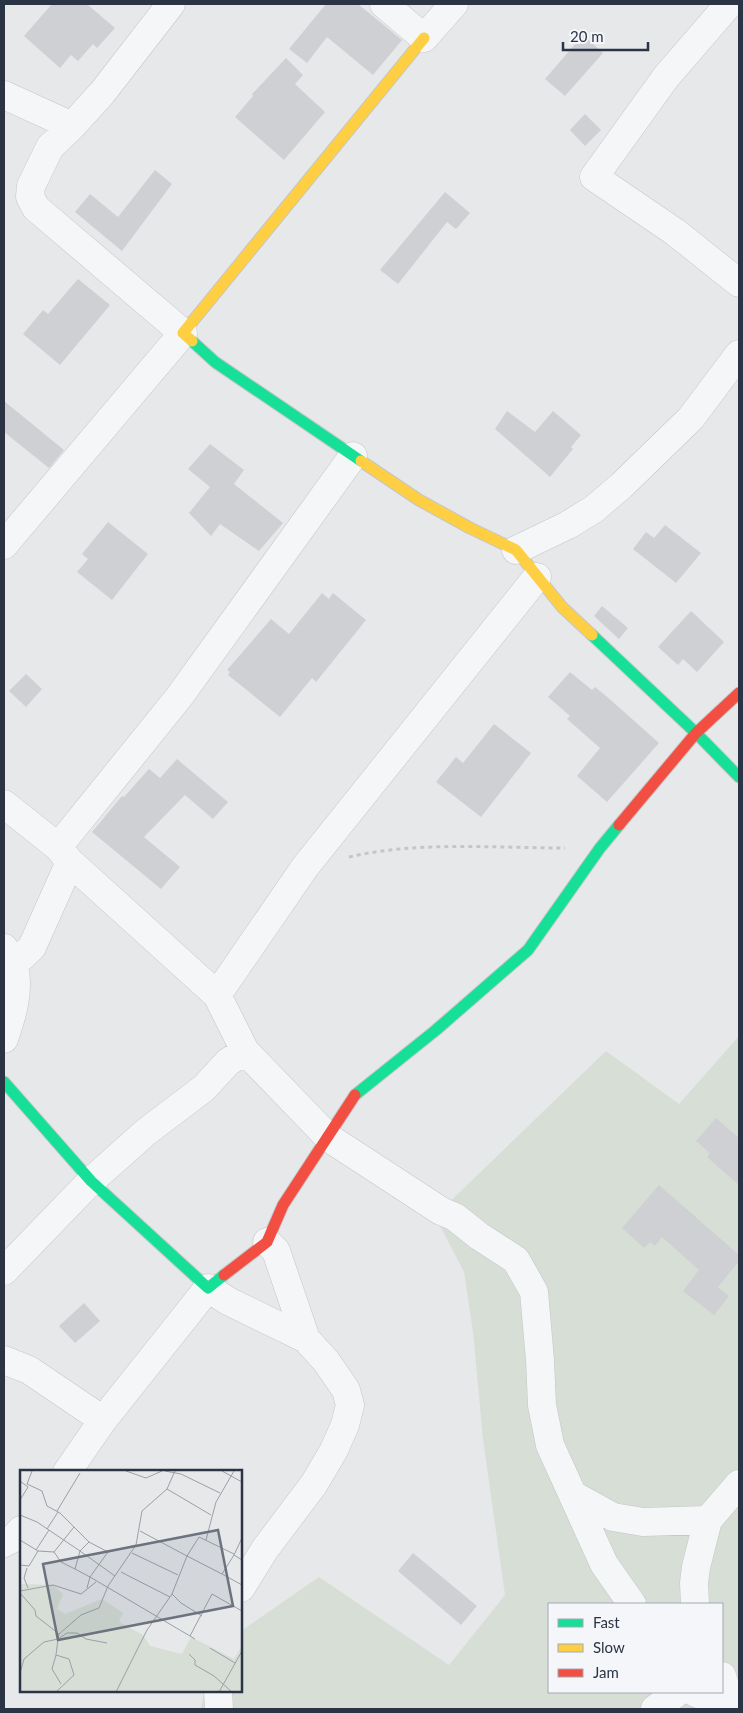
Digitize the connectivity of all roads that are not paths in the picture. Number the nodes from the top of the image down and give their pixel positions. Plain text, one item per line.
1 (171, 4) edge
2 (384, 4) edge
3 (454, 4) edge
4 (729, 4) edge
5 (424, 38) junction
6 (4, 95) edge
7 (72, 126) junction
8 (739, 283) edge
9 (183, 333) junction
10 (739, 354) edge
11 (353, 456) junction
12 (4, 545) edge
13 (516, 550) junction
14 (537, 577) junction
15 (739, 692) edge
16 (696, 733) junction
17 (739, 777) edge
18 (4, 804) edge
19 (64, 854) junction
20 (9, 955) edge
21 (217, 995) junction
22 (4, 1039) edge
23 (244, 1051) junction
24 (4, 1082) edge
25 (328, 1138) junction
26 (91, 1181) junction
27 (267, 1242) junction
28 (4, 1271) edge
29 (208, 1288) junction
30 (306, 1339) junction
31 (4, 1360) edge
32 (104, 1420) junction
33 (68, 1470) edge
34 (739, 1484) edge
35 (573, 1495) junction
36 (708, 1520) junction
37 (20, 1531) edge
38 (4, 1543) edge
39 (242, 1586) edge
40 (631, 1603) edge
41 (695, 1603) edge
42 (723, 1679) edge
43 (218, 1693) edge
44 (677, 1693) edge
45 (696, 1693) edge
46 (219, 1709) edge
47 (655, 1709) edge
48 (734, 1709) edge

1 - 7 street
2 - 5 street
3 - 5 street
4 - 8 street
5 - 9 street
6 - 7 street
7 - 9 street
9 - 11 street
9 - 12 street
10 - 13 street
11 - 13 street
11 - 19 street
13 - 14 street
14 - 16 street
14 - 21 street
15 - 16 street
16 - 17 street
16 - 25 street
18 - 19 street
19 - 20 street
19 - 21 street
20 - 22 street
21 - 23 street
23 - 25 street
23 - 26 street
24 - 26 street
25 - 27 street
25 - 35 street
26 - 28 street
26 - 29 street
27 - 29 street
27 - 30 street
29 - 30 street
29 - 32 street
30 - 39 street
31 - 32 street
32 - 33 street
34 - 36 street
35 - 36 street
35 - 40 street
36 - 41 street
37 - 38 street
42 - 48 street
43 - 46 street
44 - 47 street
45 - 48 street

